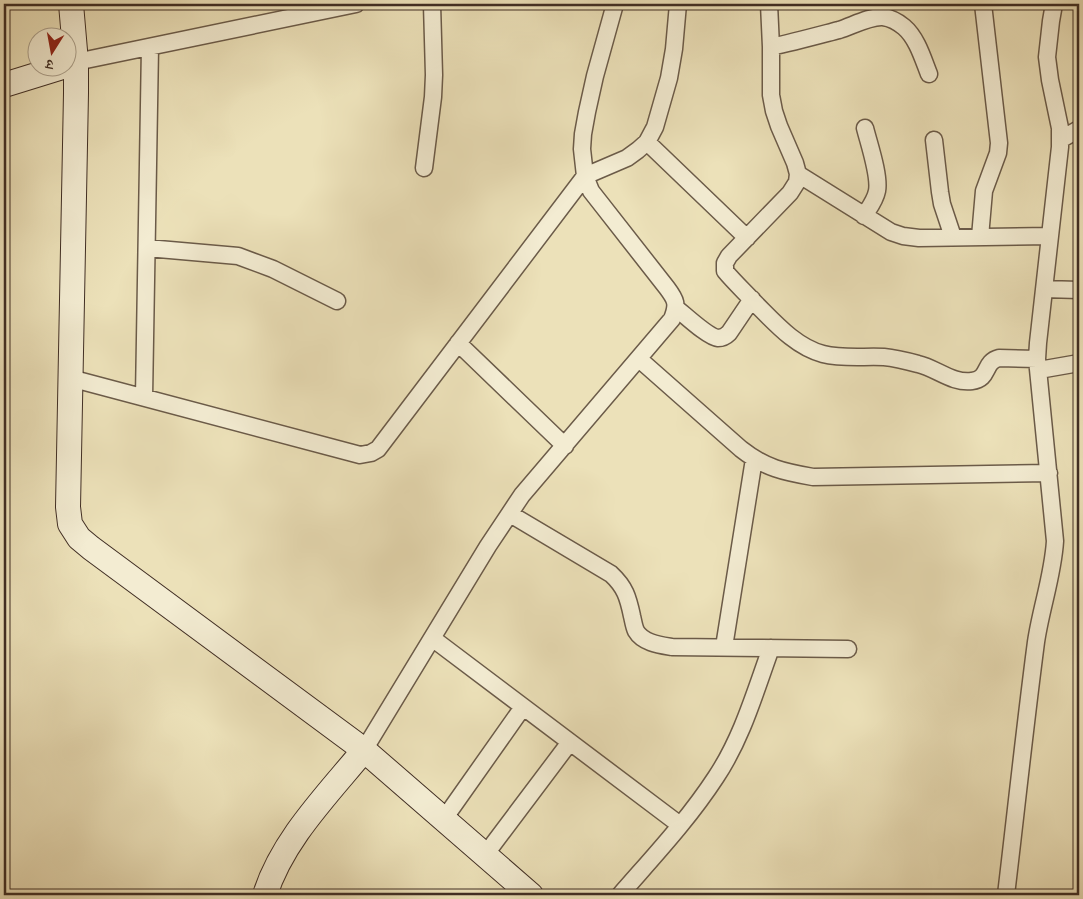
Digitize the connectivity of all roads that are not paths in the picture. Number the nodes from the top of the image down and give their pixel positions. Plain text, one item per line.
1 (71, 4) edge
2 (356, 4) edge
3 (432, 4) edge
4 (615, 4) edge
5 (678, 4) edge
6 (769, 4) edge
7 (983, 4) edge
8 (1054, 4) edge
9 (69, 28) edge
10 (150, 47) junction
11 (771, 47) junction
12 (78, 63) edge
13 (929, 74) dead end
14 (28, 77) edge
15 (67, 78) edge
16 (4, 85) edge
17 (865, 128) dead end
18 (1079, 129) edge
19 (934, 140) dead end
20 (1060, 140) junction
21 (647, 142) junction
22 (424, 168) dead end
23 (798, 174) junction
24 (585, 176) junction
25 (864, 216) junction
26 (1050, 236) junction
27 (953, 237) junction
28 (980, 237) junction
29 (747, 238) junction
30 (147, 248) junction
31 (1044, 289) junction
32 (1079, 290) edge
33 (752, 300) junction
34 (337, 301) dead end
35 (676, 308) junction
36 (458, 344) junction
37 (639, 358) junction
38 (1079, 363) edge
39 (1038, 364) junction
40 (70, 378) junction
41 (144, 397) junction
42 (564, 446) junction
43 (754, 459) junction
44 (1049, 473) junction
45 (510, 514) junction
46 (432, 638) junction
47 (724, 648) junction
48 (771, 648) junction
49 (848, 649) dead end
50 (524, 707) junction
51 (570, 742) junction
52 (364, 750) junction
53 (444, 819) junction
54 (680, 825) junction
55 (485, 855) junction
56 (265, 895) edge
57 (531, 895) edge
58 (620, 895) edge
59 (1006, 895) edge

1 - 9 street
2 - 10 street
3 - 22 street
4 - 24 street
5 - 21 street
6 - 11 street
7 - 28 street
8 - 20 street
10 - 12 street
10 - 30 street
11 - 13 street
11 - 23 street
14 - 16 street
15 - 40 street
17 - 25 street
18 - 20 street
19 - 27 street
20 - 26 street
21 - 24 street
21 - 29 street
23 - 25 street
23 - 29 street
24 - 35 street
24 - 36 street
25 - 27 street
26 - 28 street
26 - 31 street
27 - 28 street
29 - 33 street
30 - 34 street
30 - 41 street
31 - 32 street
31 - 39 street
33 - 35 street
33 - 39 street
35 - 37 street
36 - 41 street
36 - 42 street
37 - 42 street
37 - 43 street
38 - 39 street
39 - 44 street
40 - 41 street
40 - 52 street
42 - 45 street
43 - 44 street
43 - 47 street
44 - 59 street
45 - 46 street
45 - 47 street
46 - 50 street
46 - 52 street
47 - 48 street
48 - 49 street
48 - 54 street
50 - 51 street
50 - 53 street
51 - 54 street
51 - 55 street
52 - 53 street
52 - 56 street
53 - 55 street
54 - 58 street
55 - 57 street

